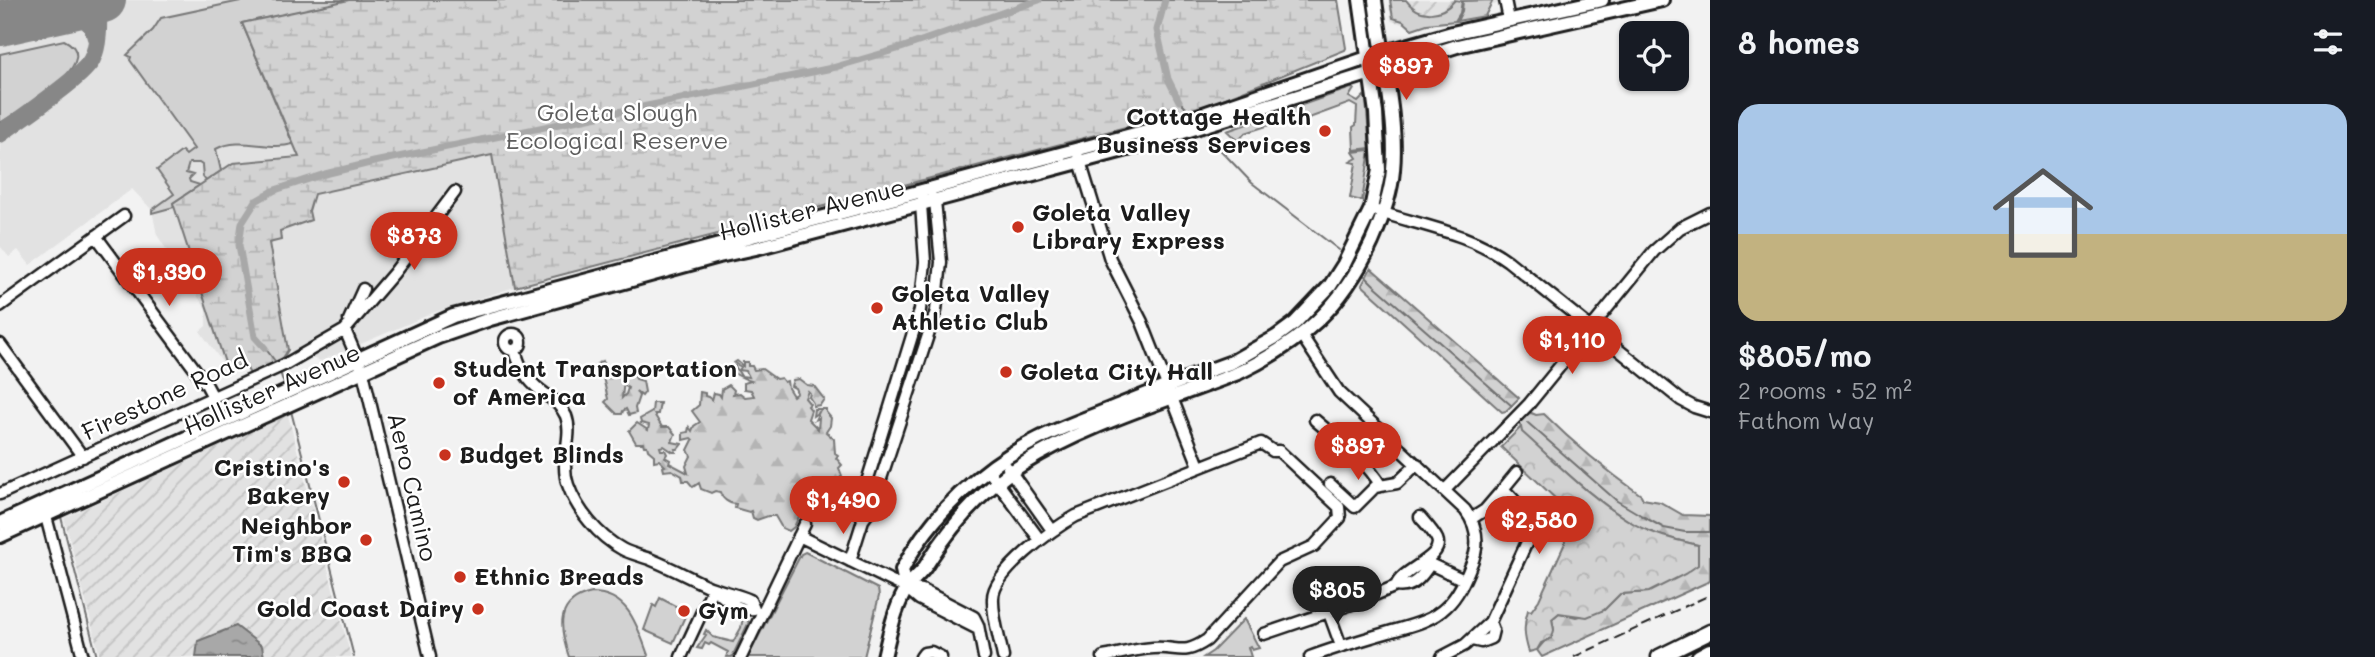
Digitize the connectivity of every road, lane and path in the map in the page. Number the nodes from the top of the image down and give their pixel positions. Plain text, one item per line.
1 (1360, 0) edge
2 (1375, 0) edge
3 (1505, 0) edge
4 (1602, 0) edge
5 (1662, 0) edge
6 (1509, 20) junction
7 (1382, 53) junction
8 (1367, 59) junction
9 (1384, 68) junction
10 (1369, 73) junction
11 (1078, 156) junction
12 (926, 189) junction
13 (455, 192) dead end
14 (935, 201) junction
15 (921, 204) junction
16 (1377, 211) junction
17 (1710, 213) edge
18 (124, 216) dead end
19 (96, 236) junction
20 (363, 289) dead end
21 (0, 306) edge
22 (1591, 328) junction
23 (345, 330) junction
24 (1302, 336) junction
25 (0, 344) edge
26 (515, 350) dead end
27 (361, 365) junction
28 (1171, 392) junction
29 (213, 397) junction
30 (890, 405) junction
31 (903, 409) junction
32 (1710, 412) edge
33 (1315, 420) dead end
34 (1377, 427) junction
35 (1352, 452) junction
36 (83, 457) junction
37 (1003, 460) junction
38 (1417, 464) junction
39 (1199, 466) junction
40 (989, 471) junction
41 (1011, 472) junction
42 (1517, 472) dead end
43 (998, 482) junction
44 (1330, 484) dead end
45 (1381, 486) junction
46 (1503, 489) junction
47 (1445, 490) junction
48 (0, 494) edge
49 (45, 509) junction
50 (1420, 517) dead end
51 (1472, 519) junction
52 (863, 520) junction
53 (0, 523) edge
54 (805, 524) dead end
55 (1052, 530) junction
56 (0, 536) edge
57 (799, 536) junction
58 (1040, 540) junction
59 (850, 561) junction
60 (1429, 562) junction
61 (1464, 580) junction
62 (713, 588) junction
63 (906, 588) junction
64 (758, 611) junction
65 (1329, 612) junction
66 (1710, 632) edge
67 (1264, 634) dead end
68 (1341, 646) junction
69 (1710, 652) edge
70 (922, 655) edge
71 (1317, 656) edge
72 (83, 657) edge
73 (430, 657) edge
74 (681, 657) edge
75 (741, 657) edge
76 (884, 657) edge
77 (941, 657) edge
78 (984, 657) edge
79 (1003, 657) edge
80 (1103, 657) edge
81 (1442, 657) edge
82 (1659, 657) edge
83 (1699, 657) edge

1 - 8 main road
2 - 7 main road
3 - 6 street
4 - 6 main road, Hollister Avenue
5 - 9 main road, Hollister Avenue
6 - 7 main road, Hollister Avenue
7 - 8 main road, Hollister Avenue
7 - 9 main road
8 - 10 main road
8 - 11 main road, Hollister Avenue
9 - 10 main road, Hollister Avenue
9 - 16 main road
10 - 11 main road, Hollister Avenue
10 - 16 main road
11 - 12 main road, Hollister Avenue
11 - 14 main road, Hollister Avenue
11 - 28 street
12 - 14 street
12 - 15 street
12 - 27 main road, Hollister Avenue
13 - 23 street, Firestone Road
14 - 15 main road, Hollister Avenue
14 - 31 street
15 - 27 main road, Hollister Avenue
15 - 30 street
16 - 22 street
16 - 24 main road
16 - 28 main road
17 - 22 street
18 - 19 street
19 - 21 street
19 - 29 street
20 - 23 street
22 - 32 street
22 - 47 street
23 - 27 street, Aero Camino
23 - 29 street, Firestone Road
24 - 28 main road
24 - 34 street
25 - 36 street
26 - 62 street
27 - 49 main road, Hollister Avenue
27 - 49 main road, Hollister Avenue
27 - 73 street, Aero Camino
28 - 37 main road
28 - 39 street
28 - 41 main road
29 - 36 street, Firestone Road
30 - 31 street
30 - 52 street
31 - 52 street
33 - 35 street
34 - 35 street
34 - 38 street
35 - 45 street
36 - 48 street, Firestone Road
37 - 40 main road
37 - 41 street
38 - 45 street
38 - 47 street
39 - 55 street
39 - 80 street
40 - 43 street
40 - 63 main road
41 - 43 main road
41 - 55 street
42 - 46 street
43 - 58 street
43 - 63 main road
44 - 45 street
46 - 51 street
46 - 81 street
47 - 51 street
49 - 53 main road, Hollister Avenue
49 - 56 main road, Hollister Avenue
49 - 72 street
50 - 60 street
51 - 61 street
52 - 59 street
54 - 57 street
55 - 58 street
57 - 59 street
57 - 64 street
58 - 79 street
59 - 63 street
60 - 61 street
60 - 65 street
61 - 68 street
62 - 64 street
62 - 74 street
63 - 76 main road
63 - 78 street
64 - 75 street
65 - 67 street
65 - 68 street
66 - 82 highway
68 - 71 street
69 - 83 highway
70 - 77 street

